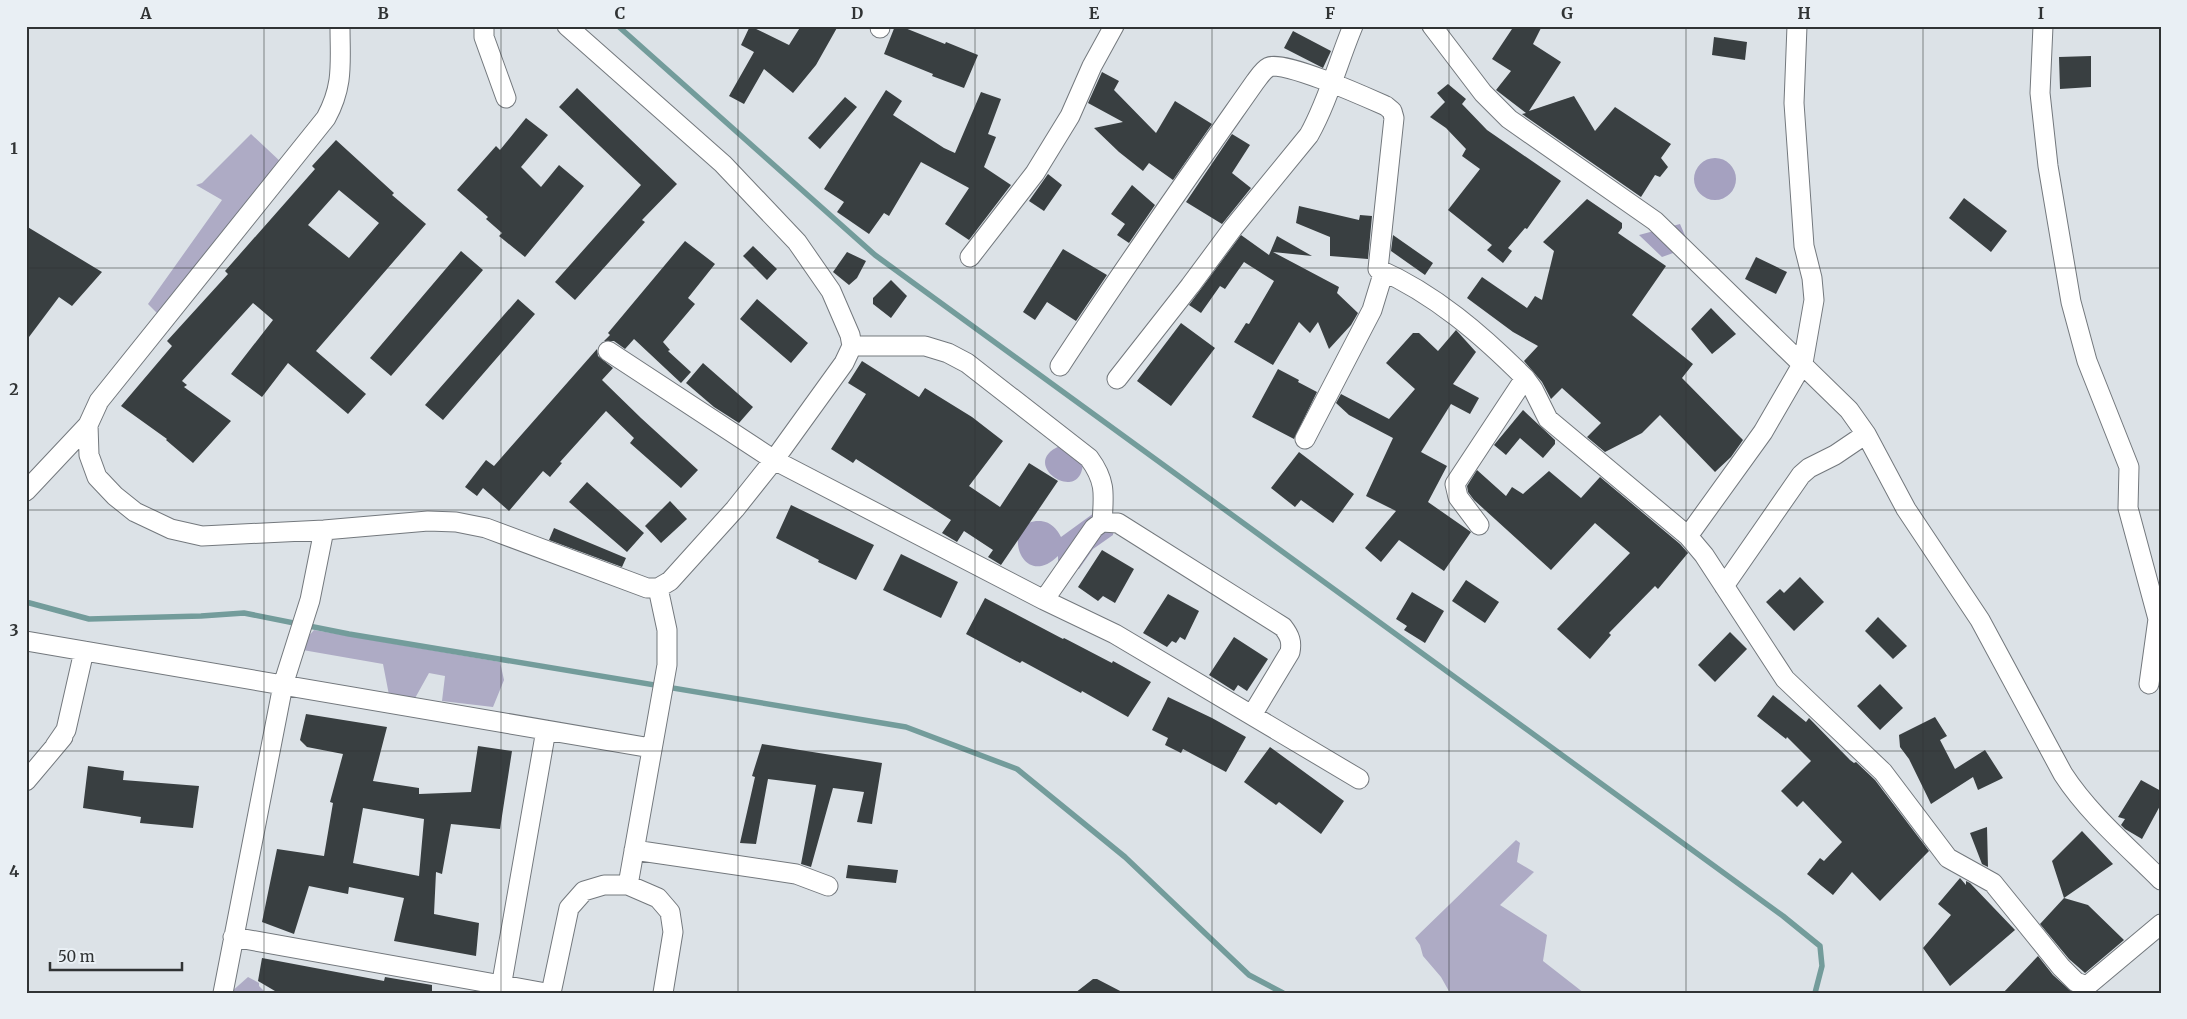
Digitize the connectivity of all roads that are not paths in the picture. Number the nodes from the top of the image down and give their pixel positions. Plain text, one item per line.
1 (340, 26) edge
2 (484, 26) edge
3 (567, 26) edge
4 (1114, 26) edge
5 (1353, 26) edge
6 (1432, 26) edge
7 (1796, 26) edge
8 (2043, 26) edge
9 (1331, 83) junction
10 (506, 98) dead end
11 (970, 257) dead end
12 (1378, 269) junction
13 (852, 346) junction
14 (608, 351) dead end
15 (1803, 363) junction
16 (1060, 366) dead end
17 (1525, 378) junction
18 (1117, 379) dead end
19 (88, 425) junction
20 (1866, 434) junction
21 (1305, 439) dead end
22 (774, 460) junction
23 (26, 491) edge
24 (1102, 522) junction
25 (1479, 525) dead end
26 (324, 530) junction
27 (1688, 536) junction
28 (1724, 586) junction
29 (658, 588) junction
30 (1044, 600) junction
31 (2159, 619) edge
32 (26, 641) edge
33 (84, 651) junction
34 (2149, 684) dead end
35 (283, 685) junction
36 (1252, 716) junction
37 (546, 730) junction
38 (651, 748) junction
39 (1359, 779) dead end
40 (26, 781) edge
41 (634, 850) junction
42 (2161, 880) edge
43 (628, 885) junction
44 (828, 886) dead end
45 (2161, 924) edge
46 (233, 937) junction
47 (500, 989) edge
48 (223, 993) edge
49 (546, 993) edge
50 (551, 993) edge
51 (663, 993) edge

1 - 19 street
2 - 10 street
3 - 13 street
4 - 11 street
5 - 9 street
6 - 15 street
7 - 15 street
8 - 31 street
9 - 12 street
9 - 16 street
9 - 18 street
12 - 17 street
12 - 21 street
13 - 22 street
13 - 24 street
14 - 22 street
15 - 20 street
15 - 27 street
17 - 25 street
17 - 27 street
19 - 23 street
19 - 26 street
20 - 28 street
20 - 42 street
22 - 29 street
22 - 30 street
24 - 30 street
24 - 36 street
26 - 29 street
26 - 35 street
27 - 28 street
28 - 45 street
29 - 38 street
30 - 36 street
31 - 34 street
32 - 33 street
33 - 35 street
33 - 40 street
35 - 37 street
35 - 46 street
36 - 39 street
37 - 38 street
37 - 47 street
38 - 41 street
41 - 43 street
41 - 44 street
43 - 50 street
43 - 51 street
46 - 47 street
46 - 48 street
47 - 49 street

